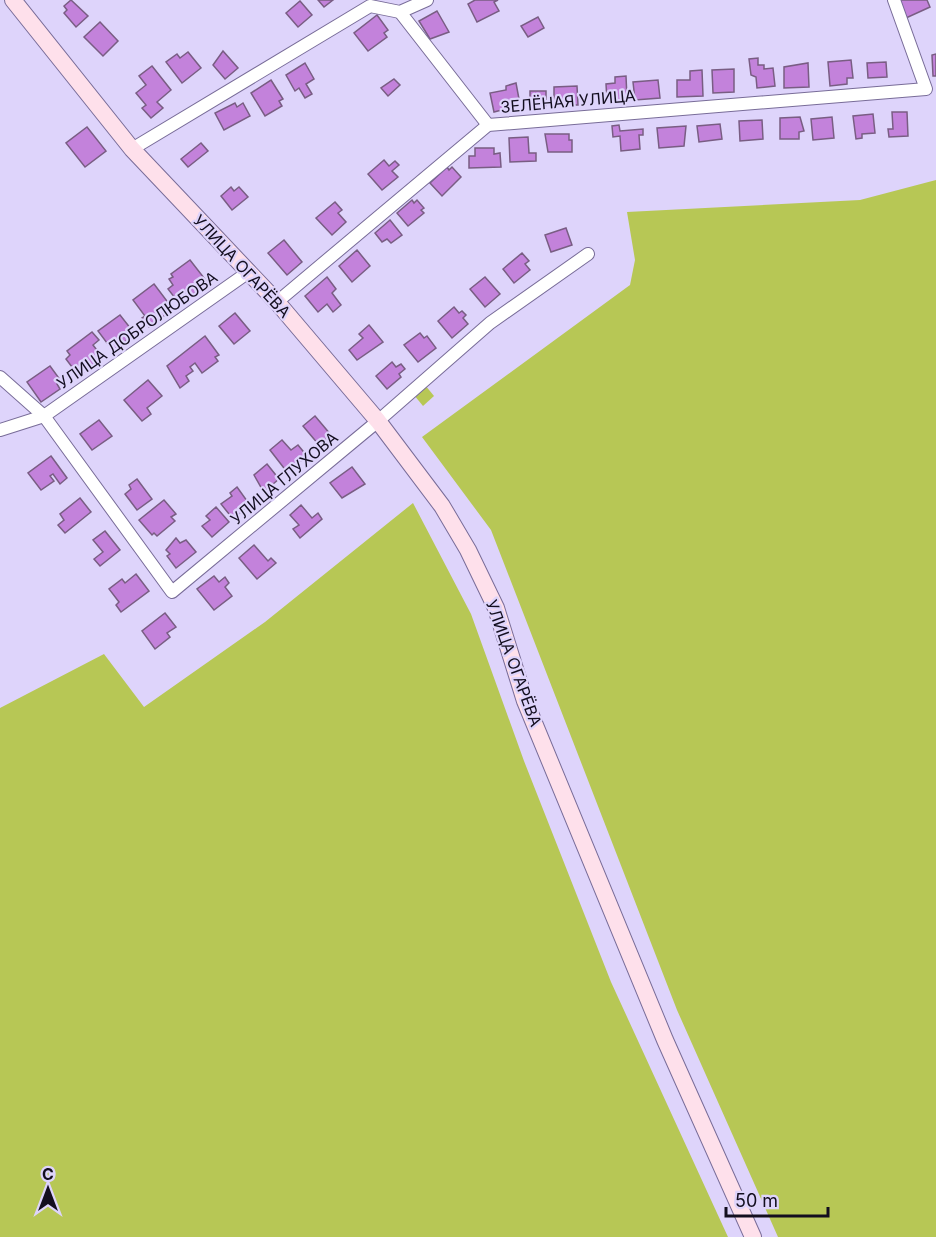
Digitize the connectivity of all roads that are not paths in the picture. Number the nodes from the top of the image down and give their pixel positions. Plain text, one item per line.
1 (13, 0) edge
2 (427, 0) edge
3 (894, 0) edge
4 (400, 12) junction
5 (488, 124) junction
6 (132, 149) junction
7 (588, 254) dead end
8 (250, 270) junction
9 (277, 302) junction
10 (0, 377) edge
11 (44, 416) junction
12 (378, 421) junction
13 (0, 430) edge
14 (753, 1237) edge

1 - 6 main road, УЛИЦА ОГАРЁВА
2 - 4 street
3 - 5 street, ЗЕЛЁНАЯ УЛИЦА
4 - 5 street
4 - 6 street
5 - 9 street, ЗЕЛЁНАЯ УЛИЦА
6 - 8 main road, УЛИЦА ОГАРЁВА
7 - 12 street, УЛИЦА ГЛУХОВА
8 - 9 main road, УЛИЦА ОГАРЁВА
8 - 11 street, УЛИЦА ДОБРОЛЮБОВА
9 - 12 main road, УЛИЦА ОГАРЁВА
10 - 11 street
11 - 12 street, УЛИЦА ГЛУХОВА
11 - 13 street, УЛИЦА ДОБРОЛЮБОВА
12 - 14 main road, УЛИЦА ОГАРЁВА

